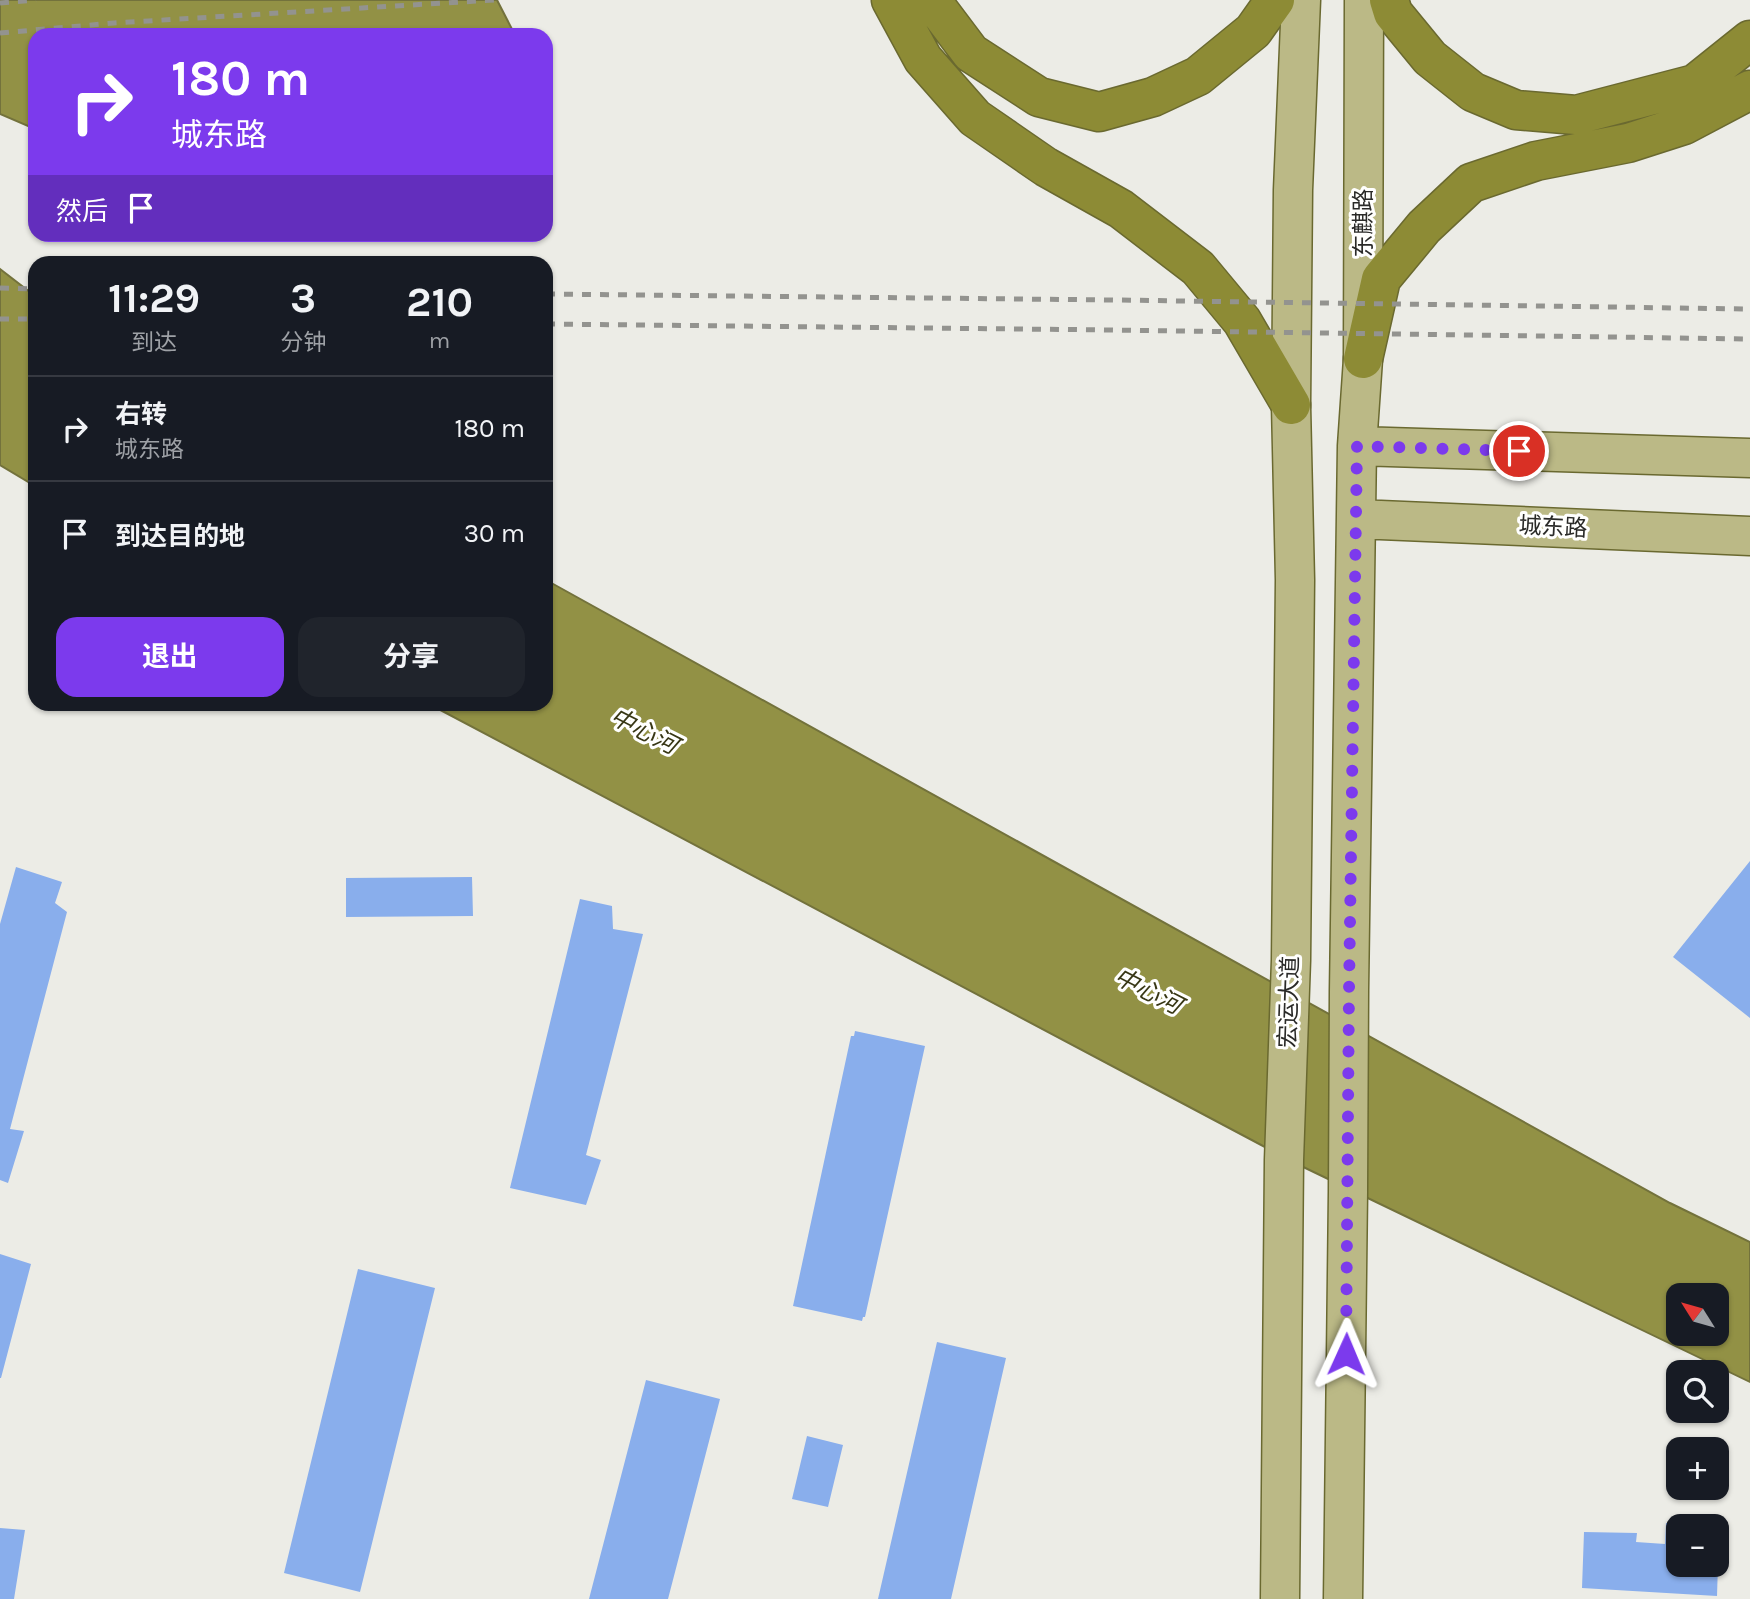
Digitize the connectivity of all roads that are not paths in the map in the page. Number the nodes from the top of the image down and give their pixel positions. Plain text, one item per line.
1 (891, 0) edge
2 (931, 0) edge
3 (1275, 0) edge
4 (1301, 0) edge
5 (1364, 0) edge
6 (1389, 0) edge
7 (1750, 40) edge
8 (1750, 90) edge
9 (1363, 359) junction
10 (1291, 405) junction
11 (1357, 446) junction
12 (1750, 458) edge
13 (1357, 519) junction
14 (1750, 536) edge
15 (1280, 1599) edge
16 (1343, 1599) edge

1 - 10 highway
2 - 3 highway
4 - 10 main road
5 - 9 main road, 东麒路
6 - 7 highway
8 - 9 highway
9 - 11 main road, 东麒路
10 - 15 main road, 宏运大道
11 - 12 main road
11 - 13 main road
13 - 14 main road, 城东路
13 - 16 main road

